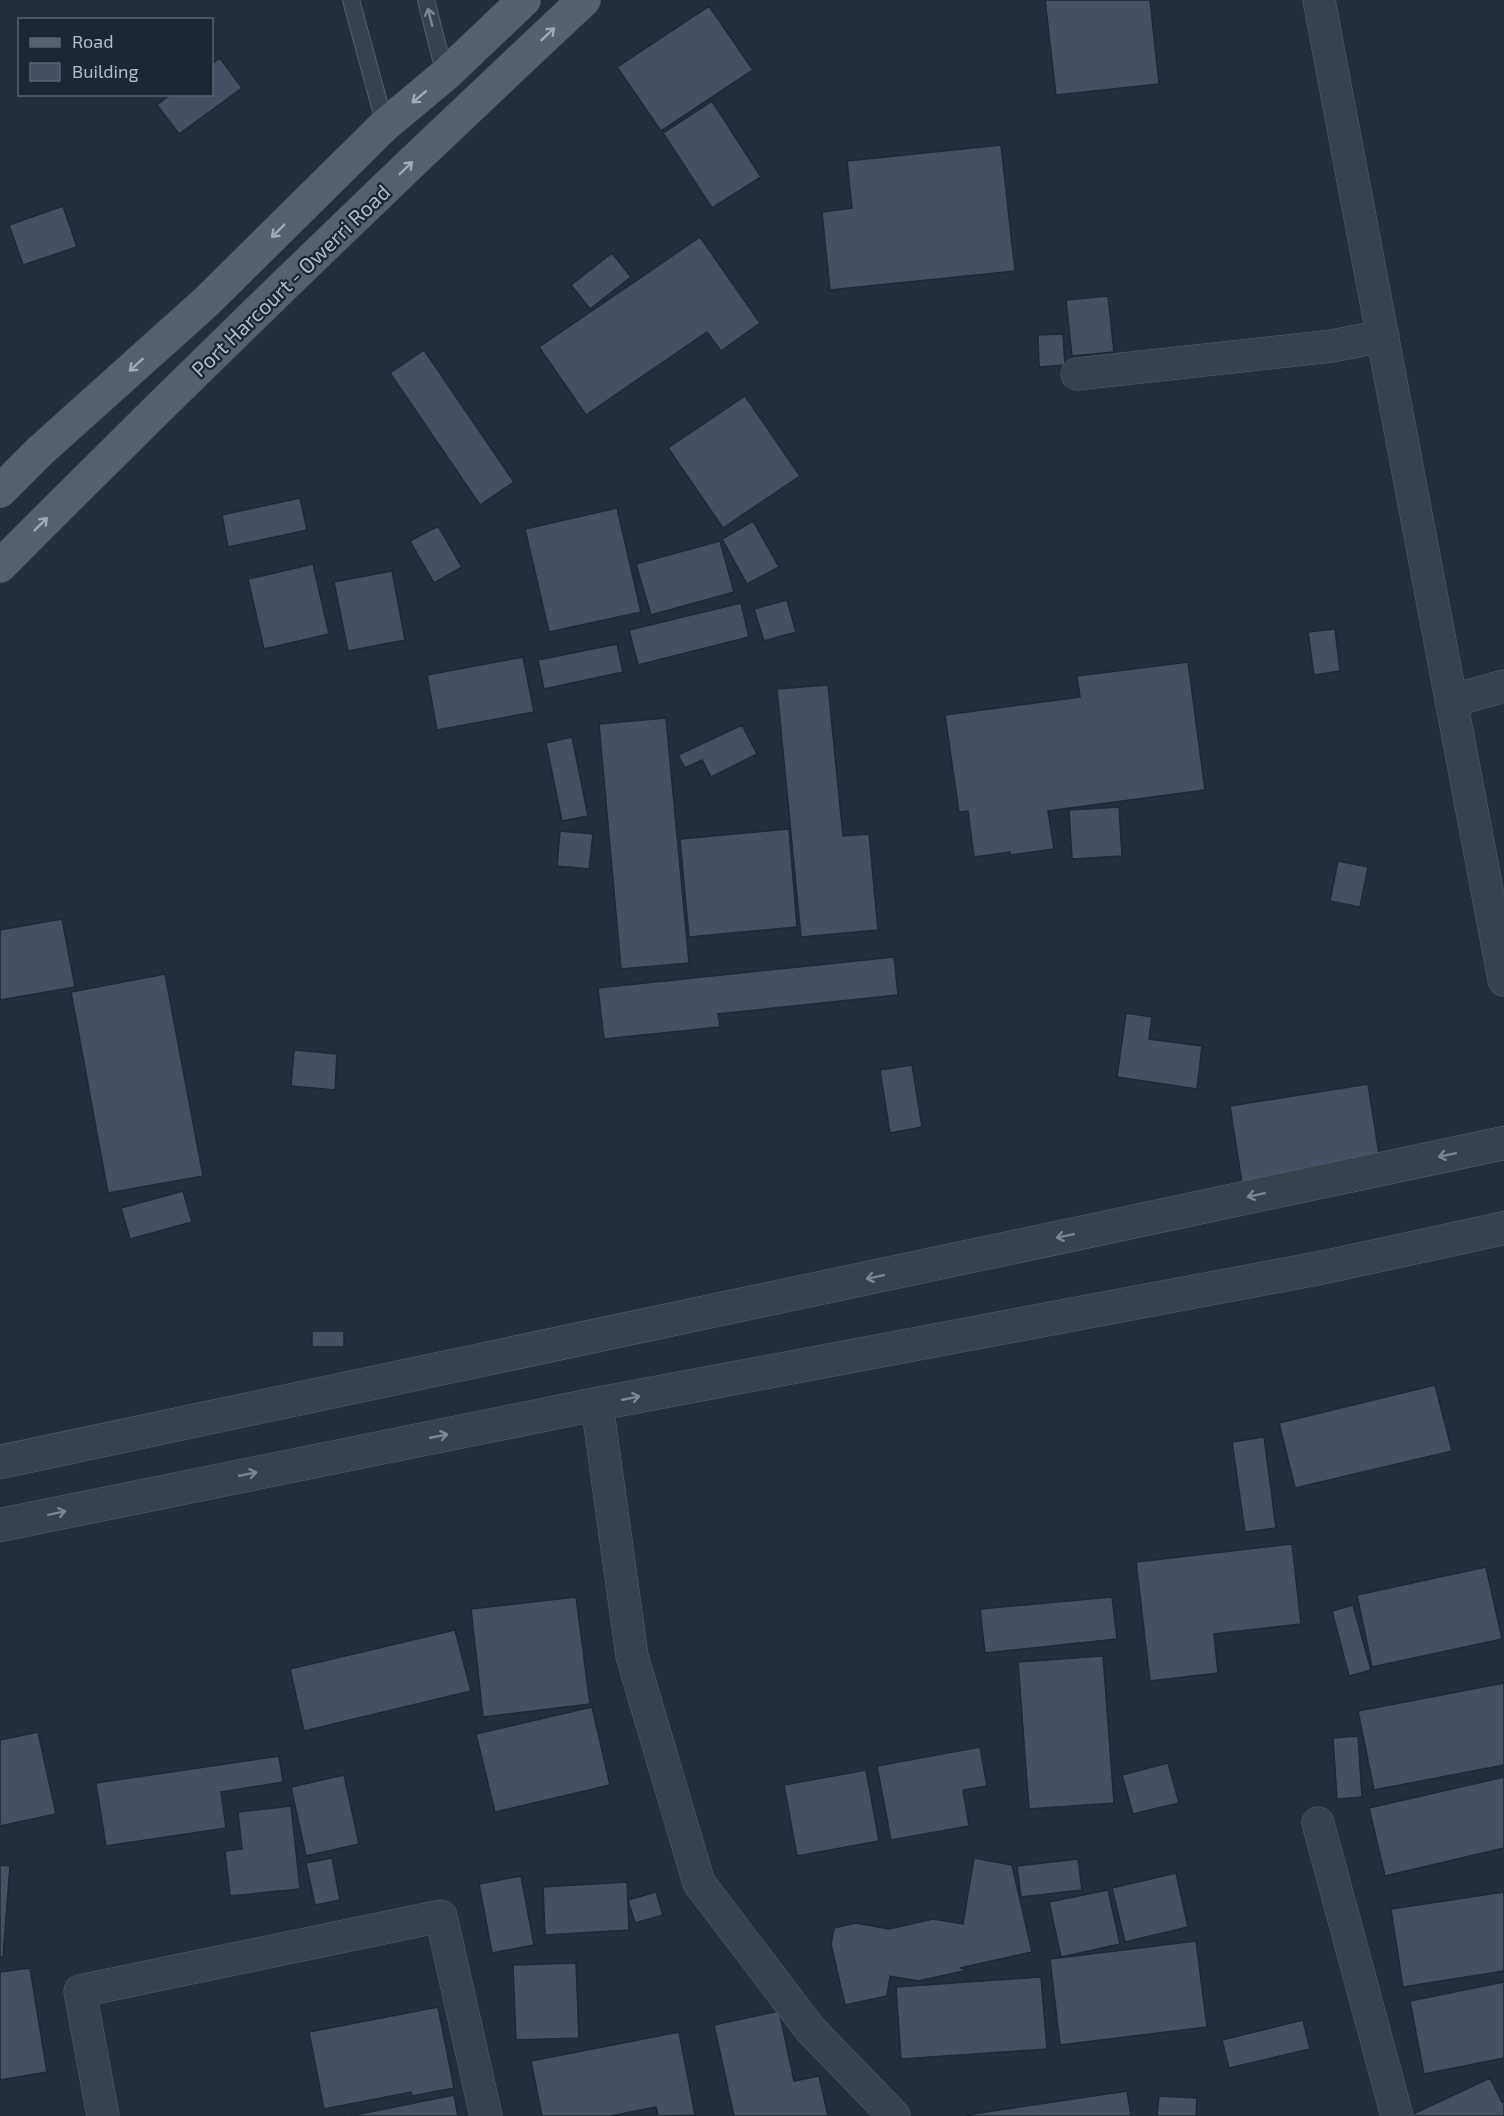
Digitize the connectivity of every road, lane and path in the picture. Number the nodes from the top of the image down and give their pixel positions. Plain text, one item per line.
1 (351, 0) edge
2 (426, 0) edge
3 (524, 0) edge
4 (584, 0) edge
5 (1319, 0) edge
6 (445, 75) junction
7 (385, 125) junction
8 (1383, 336) junction
9 (1077, 374) dead end
10 (0, 491) edge
11 (0, 566) edge
12 (1504, 686) edge
13 (1451, 701) junction
14 (1504, 980) edge
15 (1504, 1143) edge
16 (1504, 1228) edge
17 (597, 1404) junction
18 (0, 1462) edge
19 (0, 1526) edge
20 (1318, 1824) dead end
21 (103, 2116) edge
22 (486, 2116) edge
23 (894, 2116) edge
24 (1397, 2116) edge

1 - 7 lane
6 -> 2 lane
3 - 6 main road, Port Harcourt - Owerri Road
11 -> 4 main road, Port Harcourt - Owerri Road
5 - 8 street
6 -> 7 main road, Port Harcourt - Owerri Road
7 -> 10 main road, Port Harcourt - Owerri Road
8 - 9 street
8 - 13 street
12 - 13 street
13 - 14 street
15 -> 18 street
17 -> 16 street
19 -> 17 street
17 - 23 street
20 - 24 street
21 - 22 street

